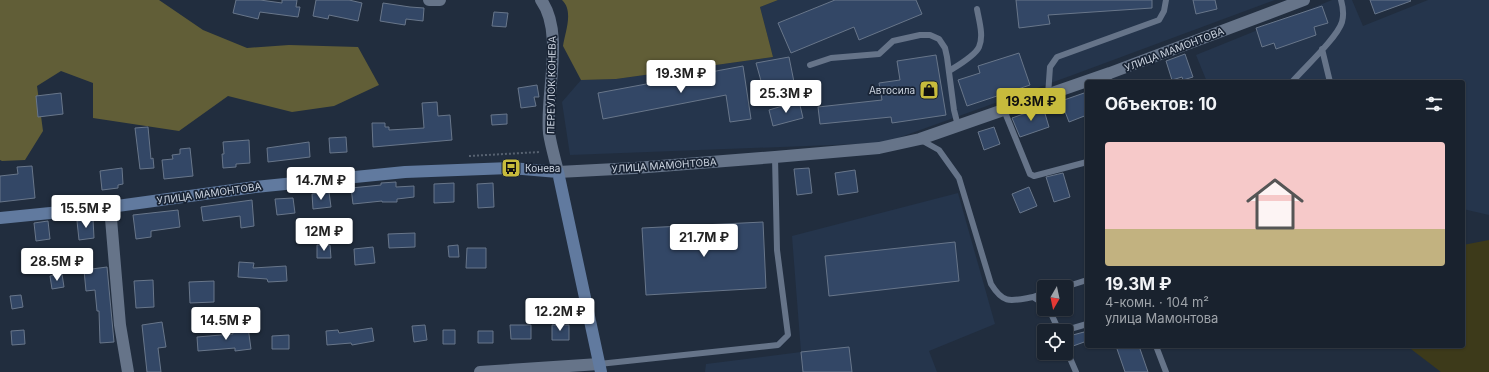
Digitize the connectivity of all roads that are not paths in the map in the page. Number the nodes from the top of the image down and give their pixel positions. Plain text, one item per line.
1 (429, 0) edge
2 (440, 0) edge
3 (541, 0) edge
4 (1166, 0) edge
5 (1304, 0) edge
6 (1341, 0) edge
7 (977, 9) dead end
8 (1322, 49) junction
9 (810, 65) dead end
10 (949, 71) junction
11 (1092, 80) edge
12 (1294, 80) edge
13 (1330, 80) edge
14 (1085, 82) edge
15 (1048, 95) junction
16 (1004, 110) junction
17 (958, 126) junction
18 (920, 139) junction
19 (775, 158) junction
20 (1085, 163) edge
21 (558, 172) junction
22 (110, 206) junction
23 (0, 218) edge
24 (1085, 281) edge
25 (1073, 284) edge
26 (1037, 296) edge
27 (1033, 297) junction
28 (1037, 300) edge
29 (1085, 325) edge
30 (1073, 328) edge
31 (1157, 348) edge
32 (1071, 360) edge
33 (600, 368) edge
34 (128, 372) edge
35 (480, 372) edge
36 (1076, 372) edge
37 (1166, 372) edge

1 - 2 street
3 - 21 street, ПЕРЕУЛОК КОНЕВА
4 - 15 lane
5 - 11 street, УЛИЦА МАМОНТОВА
6 - 8 lane
7 - 10 lane
8 - 12 lane
8 - 13 lane
9 - 10 lane
10 - 17 lane
14 - 15 street, УЛИЦА МАМОНТОВА
15 - 16 street, УЛИЦА МАМОНТОВА
16 - 17 street, УЛИЦА МАМОНТОВА
16 - 20 lane
17 - 18 street, УЛИЦА МАМОНТОВА
18 - 19 street, УЛИЦА МАМОНТОВА
18 - 27 lane
19 - 21 street, УЛИЦА МАМОНТОВА
19 - 33 lane
21 - 22 main road, УЛИЦА МАМОНТОВА
21 - 33 main road
22 - 23 main road, УЛИЦА МАМОНТОВА
22 - 34 street
24 - 25 lane
26 - 27 lane
27 - 28 lane
29 - 30 lane
31 - 37 lane
32 - 36 lane
33 - 35 street

